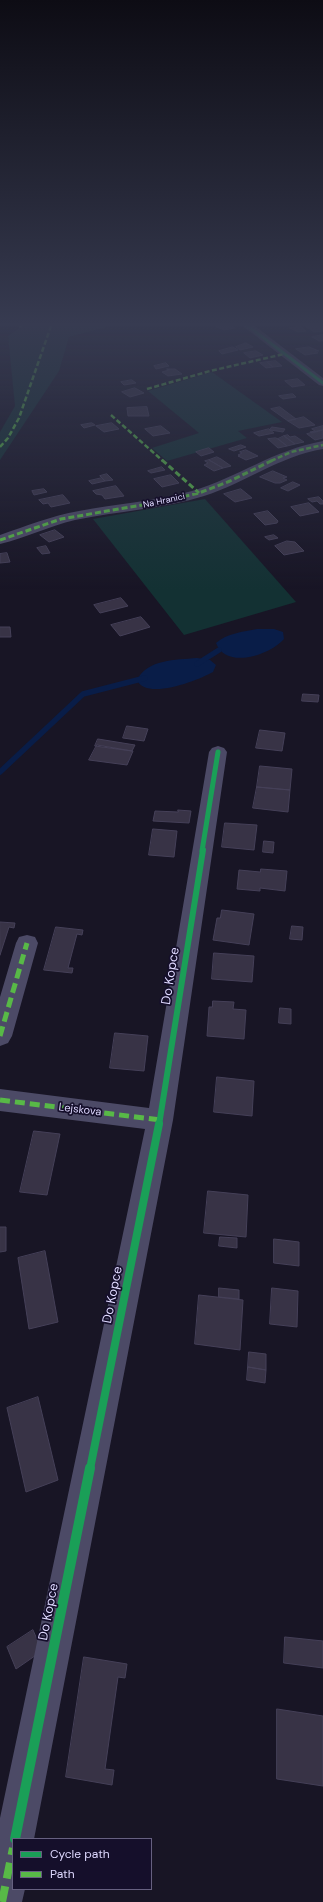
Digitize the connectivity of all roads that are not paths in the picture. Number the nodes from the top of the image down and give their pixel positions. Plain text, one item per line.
1 (323, 445) edge
2 (0, 540) edge
3 (218, 752) dead end
4 (27, 943) dead end
5 (0, 1036) edge
6 (0, 1100) edge
7 (160, 1120) junction
8 (15, 1838) edge
9 (12, 1853) edge
10 (2, 1902) edge

1 - 2 street, Na Hranici
3 - 7 street, Do Kopce
4 - 5 street
6 - 7 street, Lejskova
7 - 8 street, Do Kopce
9 - 10 street

